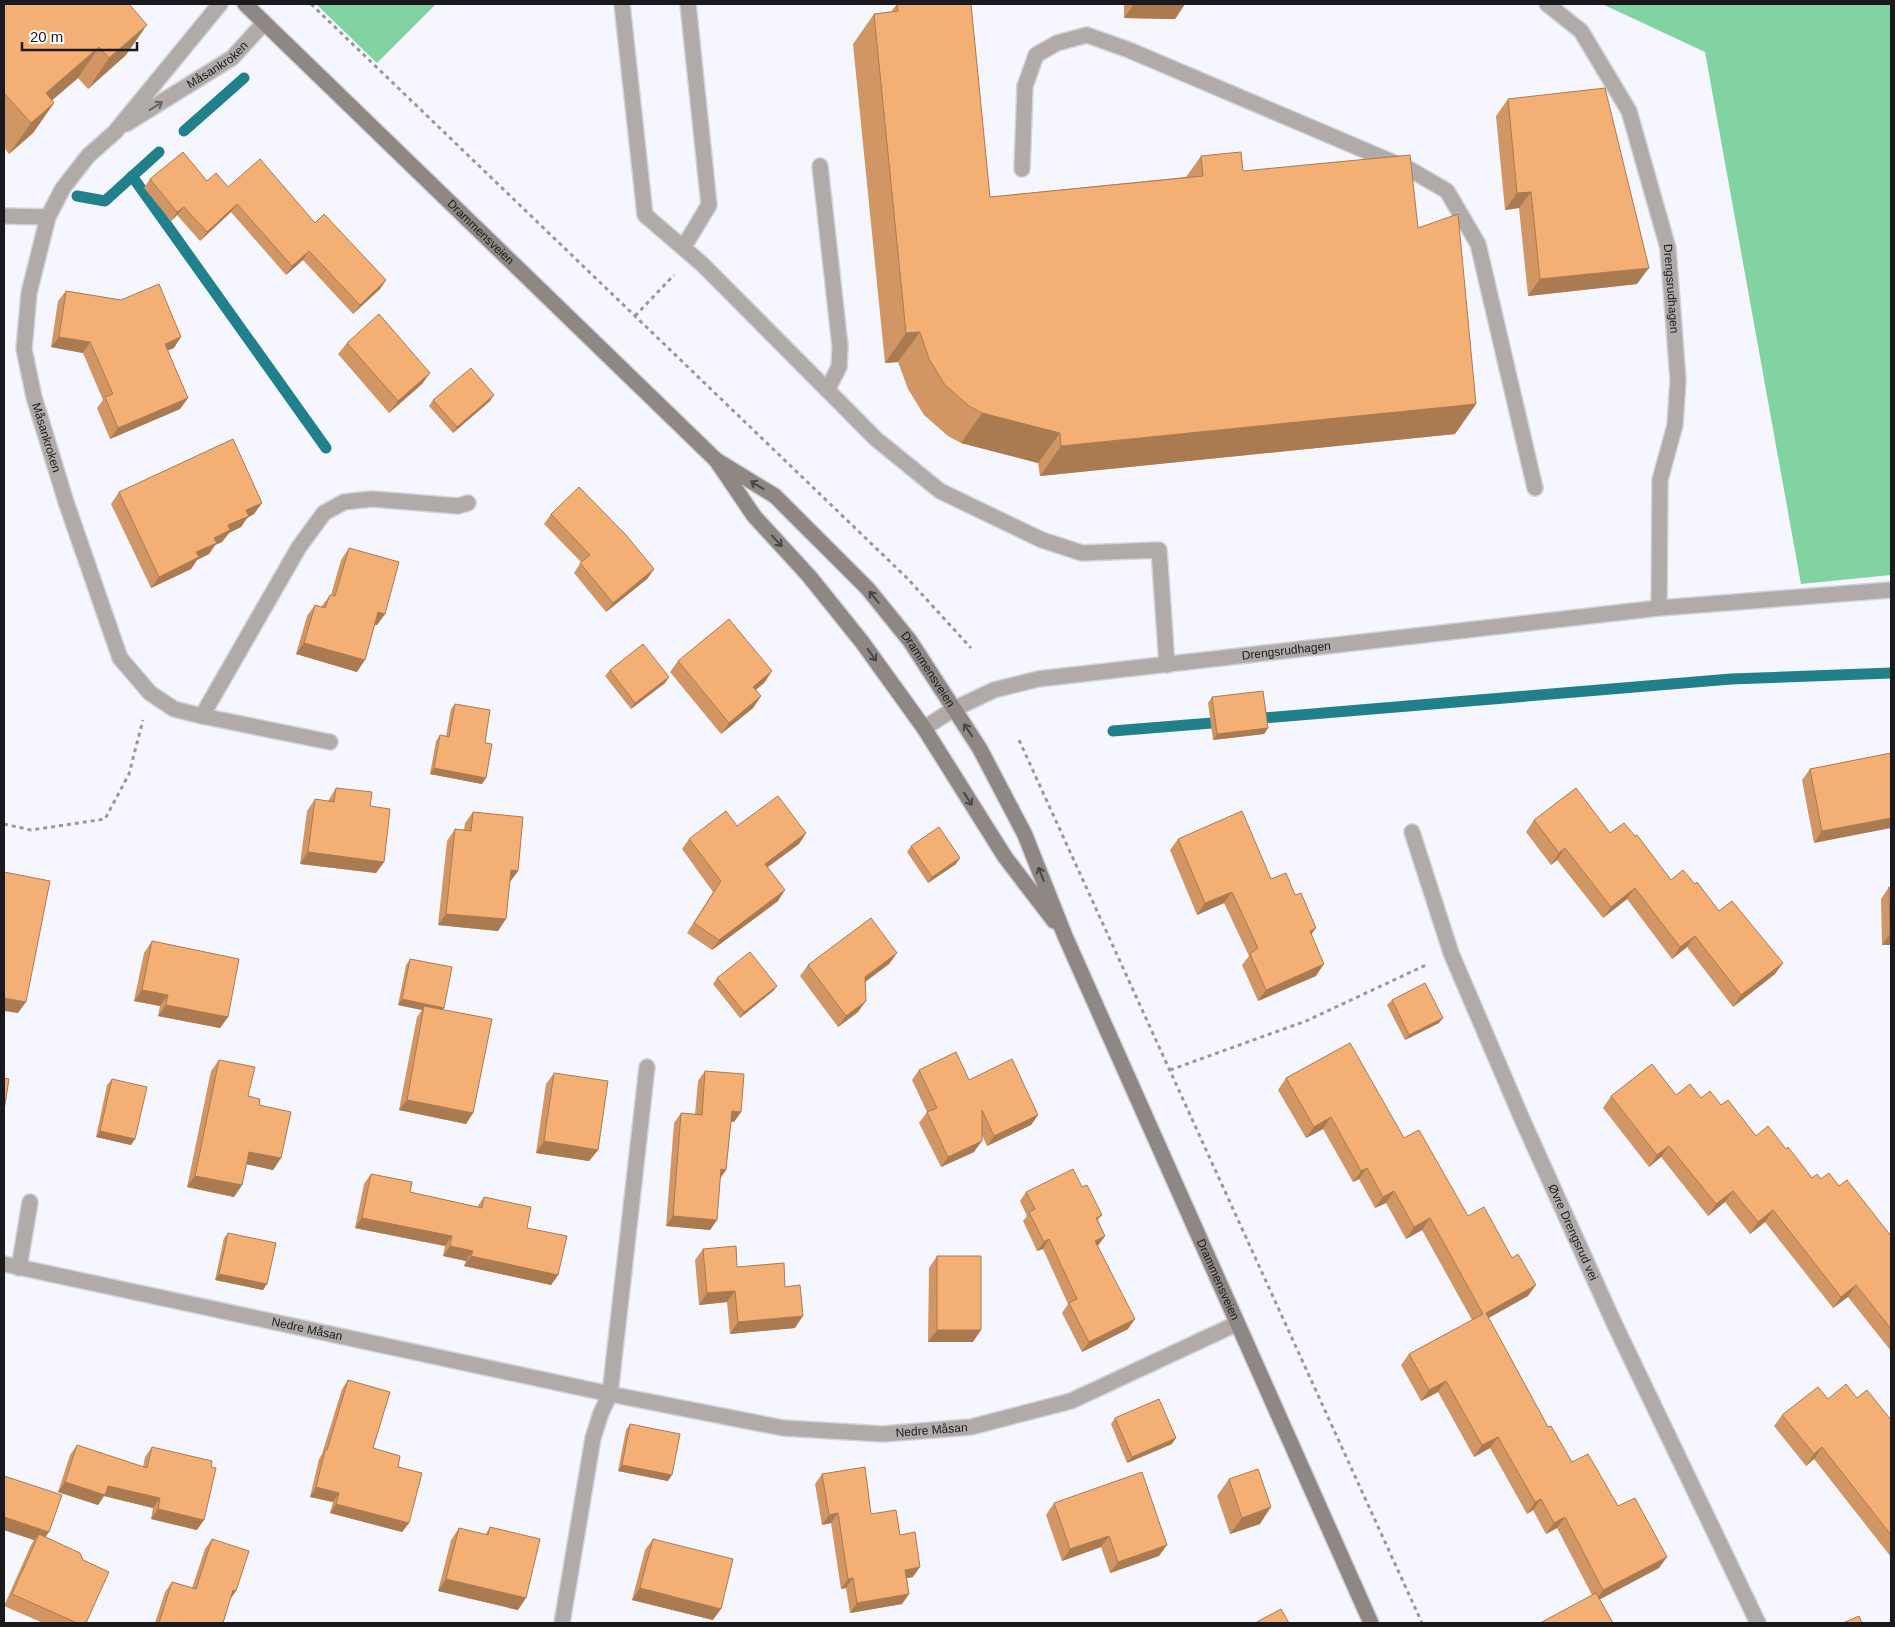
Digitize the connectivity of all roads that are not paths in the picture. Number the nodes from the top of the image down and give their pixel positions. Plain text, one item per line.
1 (220, 4) edge
2 (245, 4) edge
3 (622, 4) edge
4 (688, 4) edge
5 (1547, 4) edge
6 (264, 23) junction
7 (114, 132) junction
8 (820, 166) dead end
9 (1022, 168) dead end
10 (4, 216) edge
11 (48, 217) junction
12 (688, 252) junction
13 (827, 390) junction
14 (716, 460) junction
15 (1535, 488) dead end
16 (468, 503) dead end
17 (1891, 590) edge
18 (1659, 608) junction
19 (1167, 665) junction
20 (954, 709) junction
21 (202, 716) junction
22 (924, 728) junction
23 (330, 742) dead end
24 (1412, 832) dead end
25 (1065, 936) junction
26 (647, 1067) dead end
27 (30, 1202) dead end
28 (4, 1264) edge
29 (19, 1268) junction
30 (1236, 1324) junction
31 (610, 1394) junction
32 (562, 1623) edge
33 (1371, 1623) edge
34 (1758, 1623) edge

1 - 7 street, Måsankroken
2 - 6 main road, Drammensveien
3 - 12 street
4 - 12 street
5 - 18 street, Drengsrudhagen
7 -> 6 street, Måsankroken
6 - 14 main road, Drammensveien
7 - 11 street, Måsankroken
8 - 13 street
9 - 15 street
10 - 11 street
11 - 21 street, Måsankroken
12 - 13 street
13 - 19 street
20 -> 14 main road, Drammensveien
14 -> 22 main road, Drammensveien
16 - 21 street
17 - 18 street, Drengsrudhagen
18 - 19 street, Drengsrudhagen
19 - 20 street, Drengsrudhagen
20 - 22 street, Drengsrudhagen
25 -> 20 main road, Drammensveien
21 - 23 street, Måsankroken
22 -> 25 main road, Drammensveien
24 - 34 street, Øvre Drengsrud vei
25 - 30 main road, Drammensveien
26 - 31 street
27 - 29 street
28 - 29 street, Nedre Måsan
29 - 31 street, Nedre Måsan
30 - 31 street, Nedre Måsan
30 - 33 main road, Drammensveien
31 - 32 street

